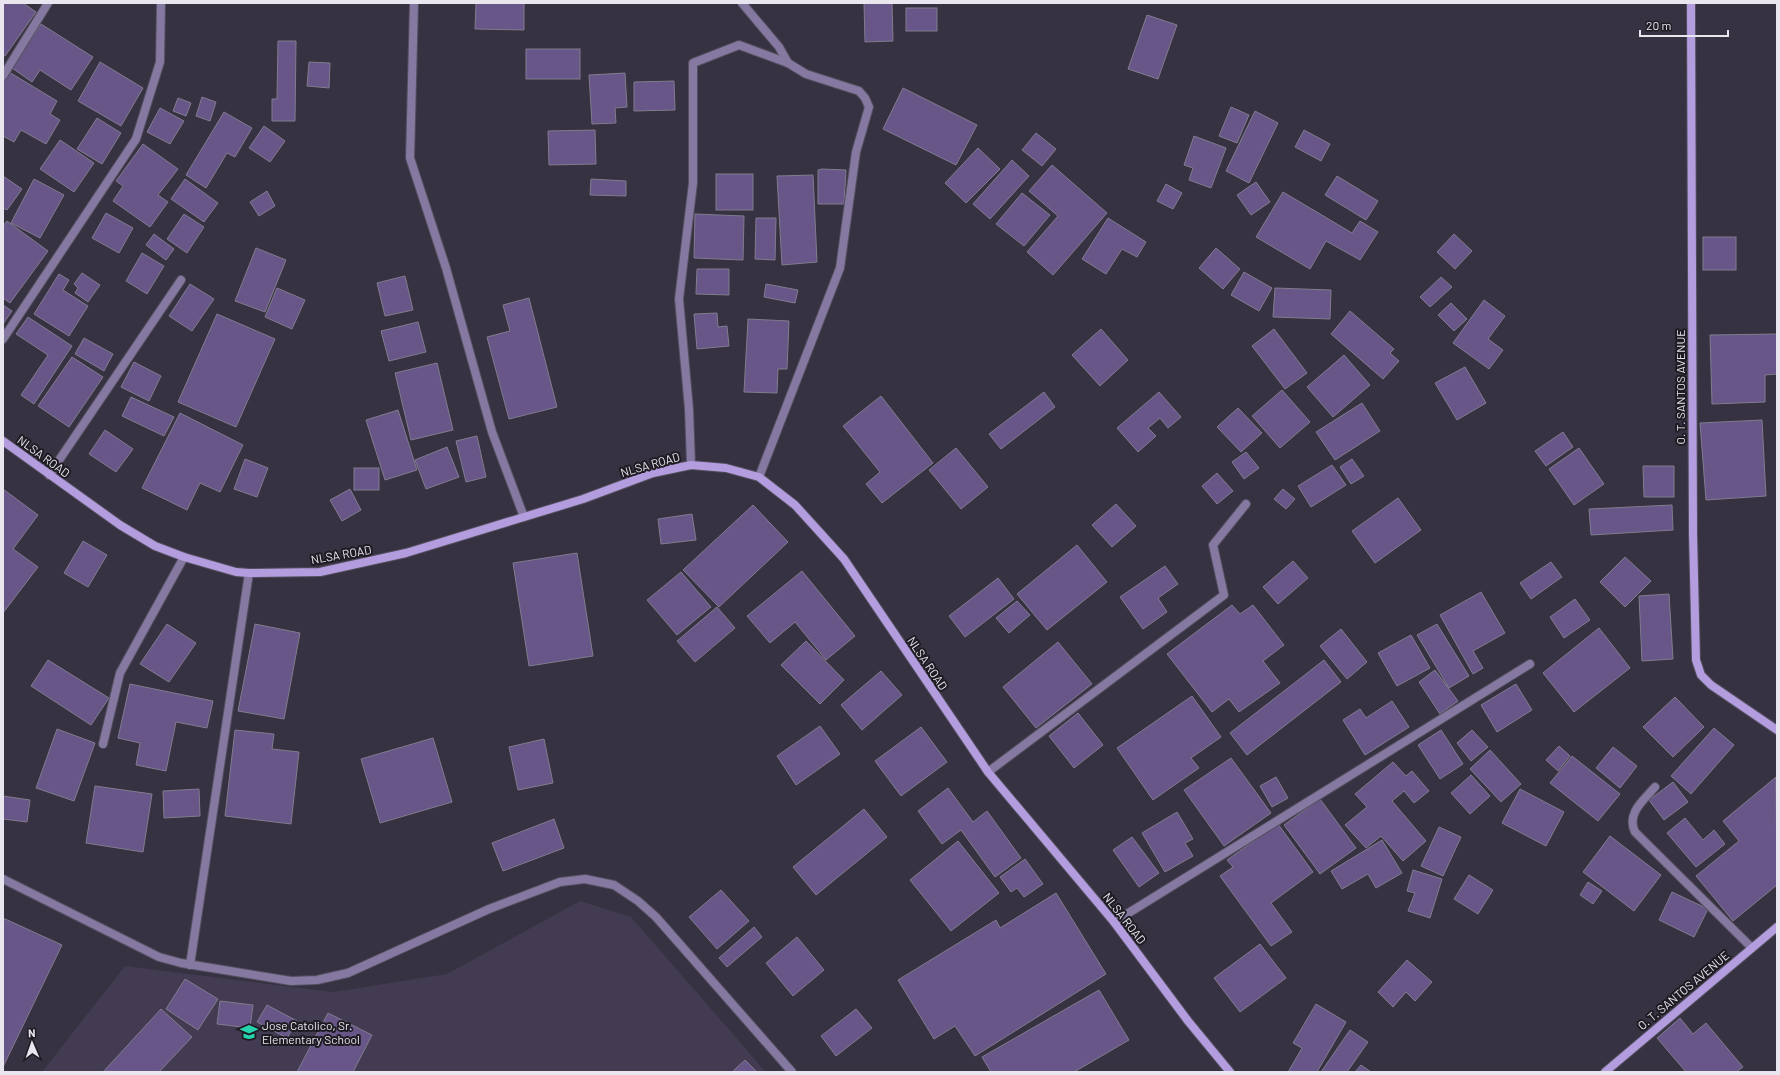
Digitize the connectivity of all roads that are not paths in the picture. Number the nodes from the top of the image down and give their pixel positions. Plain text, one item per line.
1 (48, 3) edge
2 (161, 3) edge
3 (414, 3) edge
4 (742, 3) edge
5 (1691, 3) edge
6 (788, 63) junction
7 (3, 76) edge
8 (181, 280) dead end
9 (3, 339) edge
10 (3, 441) edge
11 (691, 465) junction
12 (49, 475) junction
13 (758, 477) junction
14 (1246, 504) dead end
15 (524, 517) junction
16 (184, 557) junction
17 (249, 573) junction
18 (1530, 664) dead end
19 (1777, 730) edge
20 (103, 744) dead end
21 (988, 772) junction
22 (1656, 787) dead end
23 (3, 879) edge
24 (1114, 922) junction
25 (1777, 927) edge
26 (1752, 948) junction
27 (190, 965) junction
28 (792, 1072) edge
29 (1230, 1072) edge
30 (1605, 1072) edge

1 - 7 street
2 - 9 street
3 - 15 street
4 - 6 street
5 - 19 main road, O. T. SANTOS AVENUE
6 - 11 street
6 - 13 street
8 - 12 street
10 - 12 main road, NLSA ROAD
11 - 13 main road, NLSA ROAD
11 - 15 main road, NLSA ROAD
12 - 16 main road, NLSA ROAD
13 - 21 main road, NLSA ROAD
14 - 21 street
15 - 17 main road, NLSA ROAD
16 - 17 main road, NLSA ROAD
16 - 20 street
17 - 27 street
18 - 24 street
21 - 24 main road, NLSA ROAD
22 - 26 street
23 - 27 street
24 - 29 main road, NLSA ROAD
25 - 26 main road, O. T. SANTOS AVENUE
26 - 30 main road, O. T. SANTOS AVENUE
27 - 28 street

